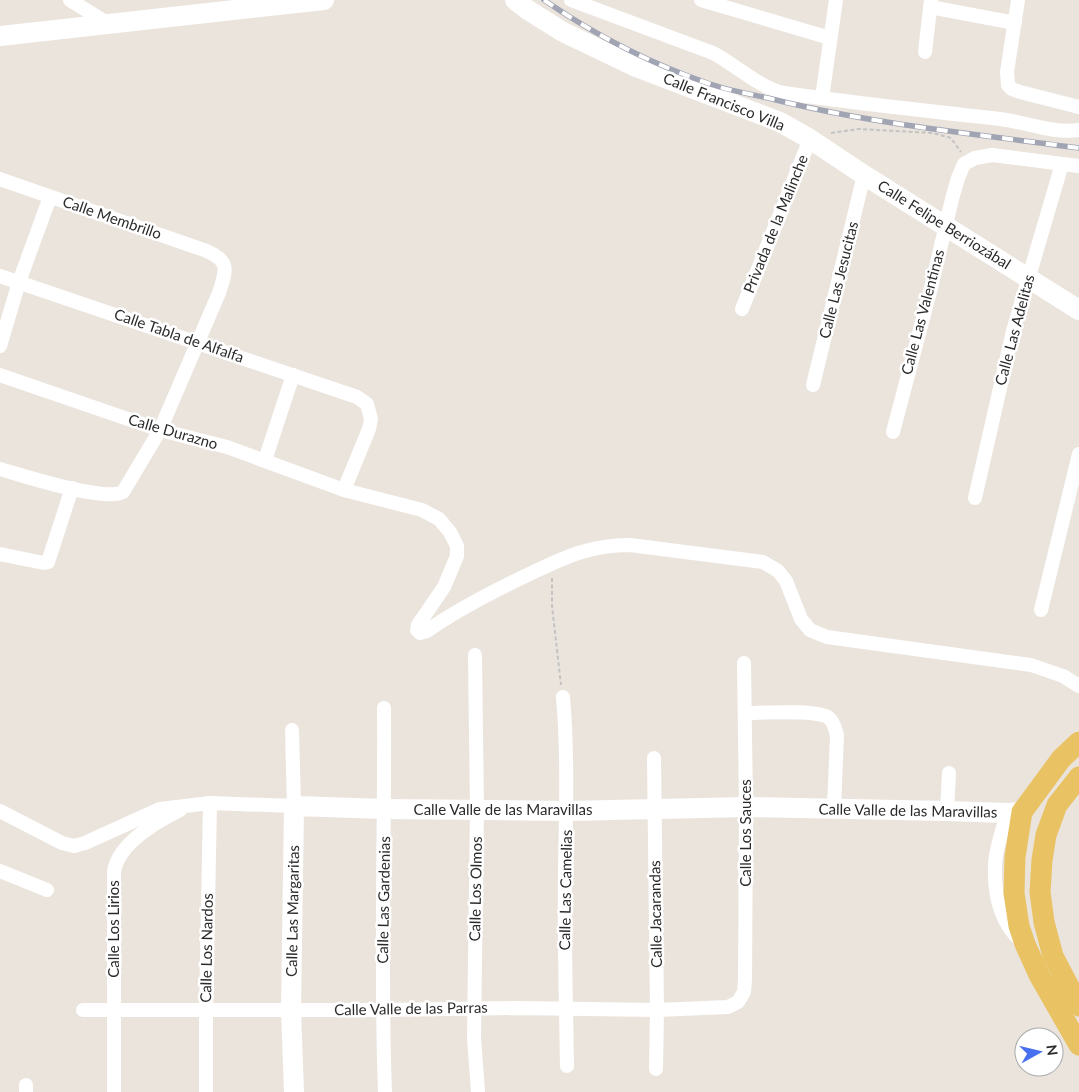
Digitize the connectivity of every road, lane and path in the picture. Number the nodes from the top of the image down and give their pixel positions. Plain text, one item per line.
1 (70, 0) edge
2 (324, 0) edge
3 (515, 0) edge
4 (571, 0) edge
5 (701, 0) edge
6 (836, 0) edge
7 (1018, 0) edge
8 (930, 3) edge
9 (735, 5) edge
10 (107, 23) junction
11 (1015, 23) junction
12 (0, 36) edge
13 (830, 38) junction
14 (925, 52) dead end
15 (822, 98) junction
16 (1079, 106) edge
17 (1079, 130) edge
18 (810, 139) junction
19 (964, 164) junction
20 (1062, 164) junction
21 (1079, 166) edge
22 (864, 175) junction
23 (0, 179) edge
24 (50, 197) junction
25 (945, 226) junction
26 (0, 276) edge
27 (1029, 278) junction
28 (19, 282) junction
29 (742, 308) dead end
30 (1079, 310) edge
31 (198, 342) junction
32 (0, 346) edge
33 (0, 375) edge
34 (293, 375) junction
35 (813, 385) dead end
36 (160, 430) junction
37 (893, 432) dead end
38 (1079, 454) edge
39 (265, 460) junction
40 (0, 469) edge
41 (72, 488) junction
42 (344, 490) junction
43 (975, 498) dead end
44 (0, 554) edge
45 (550, 564) junction
46 (1041, 610) dead end
47 (475, 656) dead end
48 (744, 663) dead end
49 (1079, 686) edge
50 (563, 697) joint
51 (384, 708) dead end
52 (745, 713) junction
53 (292, 730) dead end
54 (1079, 742) edge
55 (654, 758) dead end
56 (1079, 763) edge
57 (949, 773) dead end
58 (1079, 776) edge
59 (210, 803) junction
60 (190, 804) junction
61 (294, 806) junction
62 (746, 807) junction
63 (385, 809) junction
64 (655, 809) junction
65 (834, 809) junction
66 (477, 810) junction
67 (567, 811) junction
68 (947, 811) junction
69 (0, 812) edge
70 (1015, 813) junction
71 (0, 871) edge
72 (47, 890) dead end
73 (1053, 956) junction
74 (738, 1002) joint
75 (1079, 1006) edge
76 (474, 1008) junction
77 (566, 1008) junction
78 (83, 1010) dead end
79 (114, 1010) junction
80 (292, 1010) junction
81 (382, 1010) junction
82 (657, 1010) junction
83 (206, 1011) junction
84 (1079, 1045) edge
85 (567, 1066) dead end
86 (656, 1069) dead end
87 (114, 1092) edge
88 (206, 1092) edge
89 (294, 1092) edge
90 (384, 1092) edge
91 (478, 1092) edge

1 - 10 street
2 - 10 street
3 - 18 street, Calle Francisco Villa
4 - 15 street, Calle Francisco Villa
5 - 9 street
6 - 13 street
7 - 11 street
8 - 11 street
8 - 14 street
9 - 13 street
10 - 12 street
11 - 16 street
13 - 15 street
15 - 17 street, Calle Francisco Villa
18 - 19 path
18 - 22 street, Calle Felipe Berriozábal
18 - 29 street, Privada de la Malinche
19 - 20 street
19 - 25 street, Calle Las Valentinas
20 - 21 street
20 - 27 street, Calle Las Adelitas
22 - 25 street, Calle Felipe Berriozábal
22 - 35 street, Calle Las Jesucitas
23 - 24 street, Calle Membrillo
24 - 28 street
24 - 31 street, Calle Membrillo
25 - 27 street, Calle Felipe Berriozábal
25 - 37 street, Calle Las Valentinas
26 - 28 street, Calle Tabla de Alfalfa
27 - 30 street, Calle Felipe Berriozábal
27 - 43 street, Calle Las Adelitas
28 - 31 street, Calle Tabla de Alfalfa
28 - 32 street
31 - 34 street, Calle Tabla de Alfalfa
31 - 36 street
33 - 36 street, Calle Durazno
34 - 39 street
34 - 42 street, Calle Tabla de Alfalfa
36 - 39 street, Calle Durazno
36 - 41 street
38 - 46 street
39 - 42 street, Calle Durazno
40 - 41 street
41 - 44 street
42 - 45 street, Calle Durazno
45 - 49 street
45 - 50 path
47 - 66 street, Calle Los Olmos
48 - 52 street, Calle Los Sauces
50 - 67 street, Calle Las Camelias
51 - 63 street, Calle Las Gardenias
52 - 62 street, Calle Los Sauces
52 - 65 street
53 - 61 street, Calle Las Margaritas
54 - 70 main road
55 - 64 street, Calle Jacarandas
56 - 70 main road
57 - 68 street
58 - 73 main road
59 - 60 street, Calle Valle de las Maravillas
59 - 61 street, Calle Valle de las Maravillas
59 - 83 street, Calle Los Nardos
60 - 69 street, Calle Valle de las Maravillas
60 - 79 street, Calle Los Lirios
61 - 63 street, Calle Valle de las Maravillas
61 - 80 street, Calle Las Margaritas
62 - 64 street, Calle Valle de las Maravillas
62 - 65 street, Calle Valle de las Maravillas
62 - 74 street, Calle Los Sauces
63 - 66 street, Calle Valle de las Maravillas
63 - 81 street, Calle Las Gardenias
64 - 67 street, Calle Valle de las Maravillas
64 - 82 street, Calle Jacarandas
65 - 68 street, Calle Valle de las Maravillas
66 - 67 street, Calle Valle de las Maravillas
66 - 76 street, Calle Los Olmos
67 - 77 street, Calle Las Camelias
68 - 70 street, Calle Valle de las Maravillas
70 - 73 main road
70 - 84 main road
71 - 72 street
73 - 75 main road
74 - 82 street, Calle Valle de las Parras
76 - 77 street, Calle Valle de las Parras
76 - 81 street, Calle Valle de las Parras
76 - 91 street, Calle Los Olmos
77 - 82 street, Calle Valle de las Parras
77 - 85 street, Calle Las Camelias
78 - 79 street, Calle Valle de las Parras
79 - 83 street, Calle Valle de las Parras
79 - 87 street, Calle Los Lirios
80 - 81 street, Calle Valle de las Parras
80 - 83 street, Calle Valle de las Parras
80 - 89 street, Calle Las Margaritas
81 - 90 street, Calle Las Gardenias
82 - 86 street, Calle Jacarandas
83 - 88 street, Calle Los Nardos

